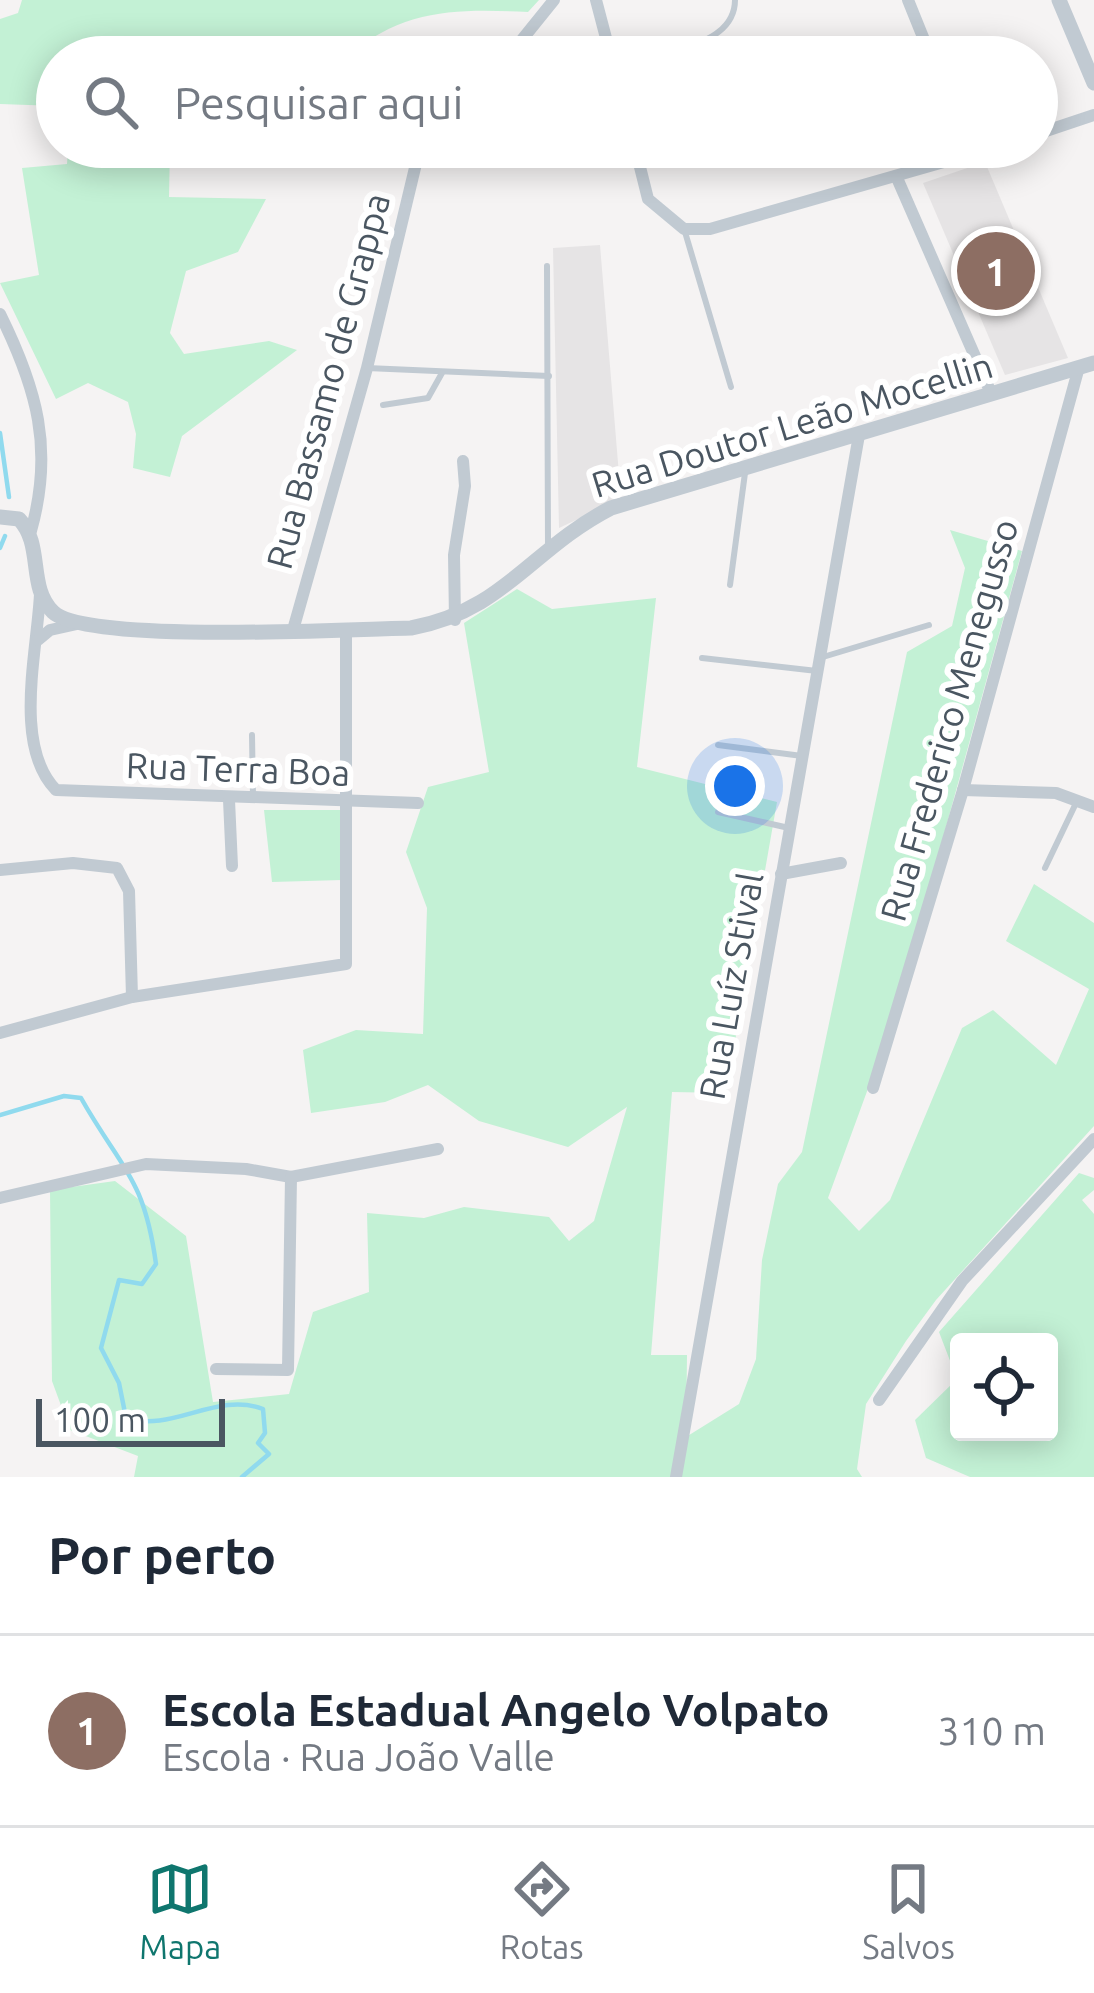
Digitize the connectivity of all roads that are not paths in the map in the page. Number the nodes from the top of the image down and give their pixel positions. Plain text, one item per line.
1 (554, 0) edge
2 (596, 0) edge
3 (735, 0) edge
4 (908, 0) edge
5 (1059, 0) edge
6 (525, 36) edge
7 (605, 36) edge
8 (713, 36) edge
9 (923, 36) edge
10 (1094, 83) edge
11 (1094, 115) edge
12 (1058, 127) edge
13 (416, 168) edge
14 (640, 168) edge
15 (924, 168) edge
16 (897, 178) junction
17 (684, 229) junction
18 (547, 266) dead end
19 (0, 314) edge
20 (1087, 365) edge
21 (367, 368) junction
22 (442, 373) junction
23 (549, 376) junction
24 (731, 387) dead end
25 (992, 393) junction
26 (383, 405) dead end
27 (859, 435) junction
28 (463, 461) dead end
29 (746, 464) junction
30 (0, 518) edge
31 (31, 532) junction
32 (548, 546) junction
33 (730, 585) dead end
34 (40, 594) junction
35 (454, 620) junction
36 (77, 624) junction
37 (929, 625) dead end
38 (346, 629) junction
39 (292, 630) junction
40 (38, 640) junction
41 (702, 658) dead end
42 (818, 665) junction
43 (252, 735) dead end
44 (718, 745) dead end
45 (802, 757) junction
46 (963, 790) junction
47 (1078, 798) junction
48 (229, 800) junction
49 (253, 800) junction
50 (346, 802) junction
51 (418, 802) dead end
52 (1094, 807) edge
53 (718, 812) dead end
54 (789, 828) junction
55 (841, 863) dead end
56 (232, 866) dead end
57 (1045, 868) dead end
58 (0, 871) edge
59 (781, 874) junction
60 (132, 997) junction
61 (0, 1033) edge
62 (873, 1088) dead end
63 (1094, 1139) edge
64 (438, 1149) dead end
65 (291, 1177) junction
66 (0, 1198) edge
67 (216, 1369) dead end
68 (880, 1400) dead end
69 (676, 1477) edge

1 - 6 street
2 - 7 street
3 - 8 lane
4 - 9 street
5 - 10 street
11 - 12 street
13 - 21 street, Rua Bassamo de Grappa
14 - 17 street
15 - 16 street
16 - 17 street
16 - 25 street
17 - 24 lane
18 - 23 lane
19 - 31 street
20 - 25 street, Rua Doutor Leão Mocellin
20 - 46 street, Rua Frederico Menegusso
21 - 22 lane
21 - 39 street, Rua Bassamo de Grappa
22 - 23 lane
22 - 26 lane
23 - 32 lane
25 - 27 street, Rua Doutor Leão Mocellin
27 - 29 street, Rua Doutor Leão Mocellin
27 - 42 street, Rua Luíz Stival
28 - 35 street
29 - 32 street, Rua Doutor Leão Mocellin
29 - 33 lane
30 - 31 street
31 - 34 street
32 - 35 street, Rua Doutor Leão Mocellin
34 - 36 street
34 - 40 street
35 - 38 street, Rua Doutor Leão Mocellin
36 - 39 street, Rua Doutor Leão Mocellin
36 - 40 street
37 - 42 lane
38 - 39 street, Rua Doutor Leão Mocellin
38 - 50 street
40 - 48 street, Rua Terra Boa
41 - 42 lane
42 - 45 street, Rua Luíz Stival
43 - 49 lane
44 - 45 lane
45 - 54 street, Rua Luíz Stival
46 - 47 street
46 - 62 street, Rua Frederico Menegusso
47 - 52 street
47 - 57 lane
48 - 49 street, Rua Terra Boa
48 - 56 street
49 - 50 street, Rua Terra Boa
50 - 51 street, Rua Terra Boa
50 - 60 street
53 - 54 lane
54 - 59 street, Rua Luíz Stival
55 - 59 street
58 - 60 street
59 - 69 street, Rua Luíz Stival
60 - 61 street
63 - 68 street
64 - 65 street
65 - 66 street
65 - 67 street

